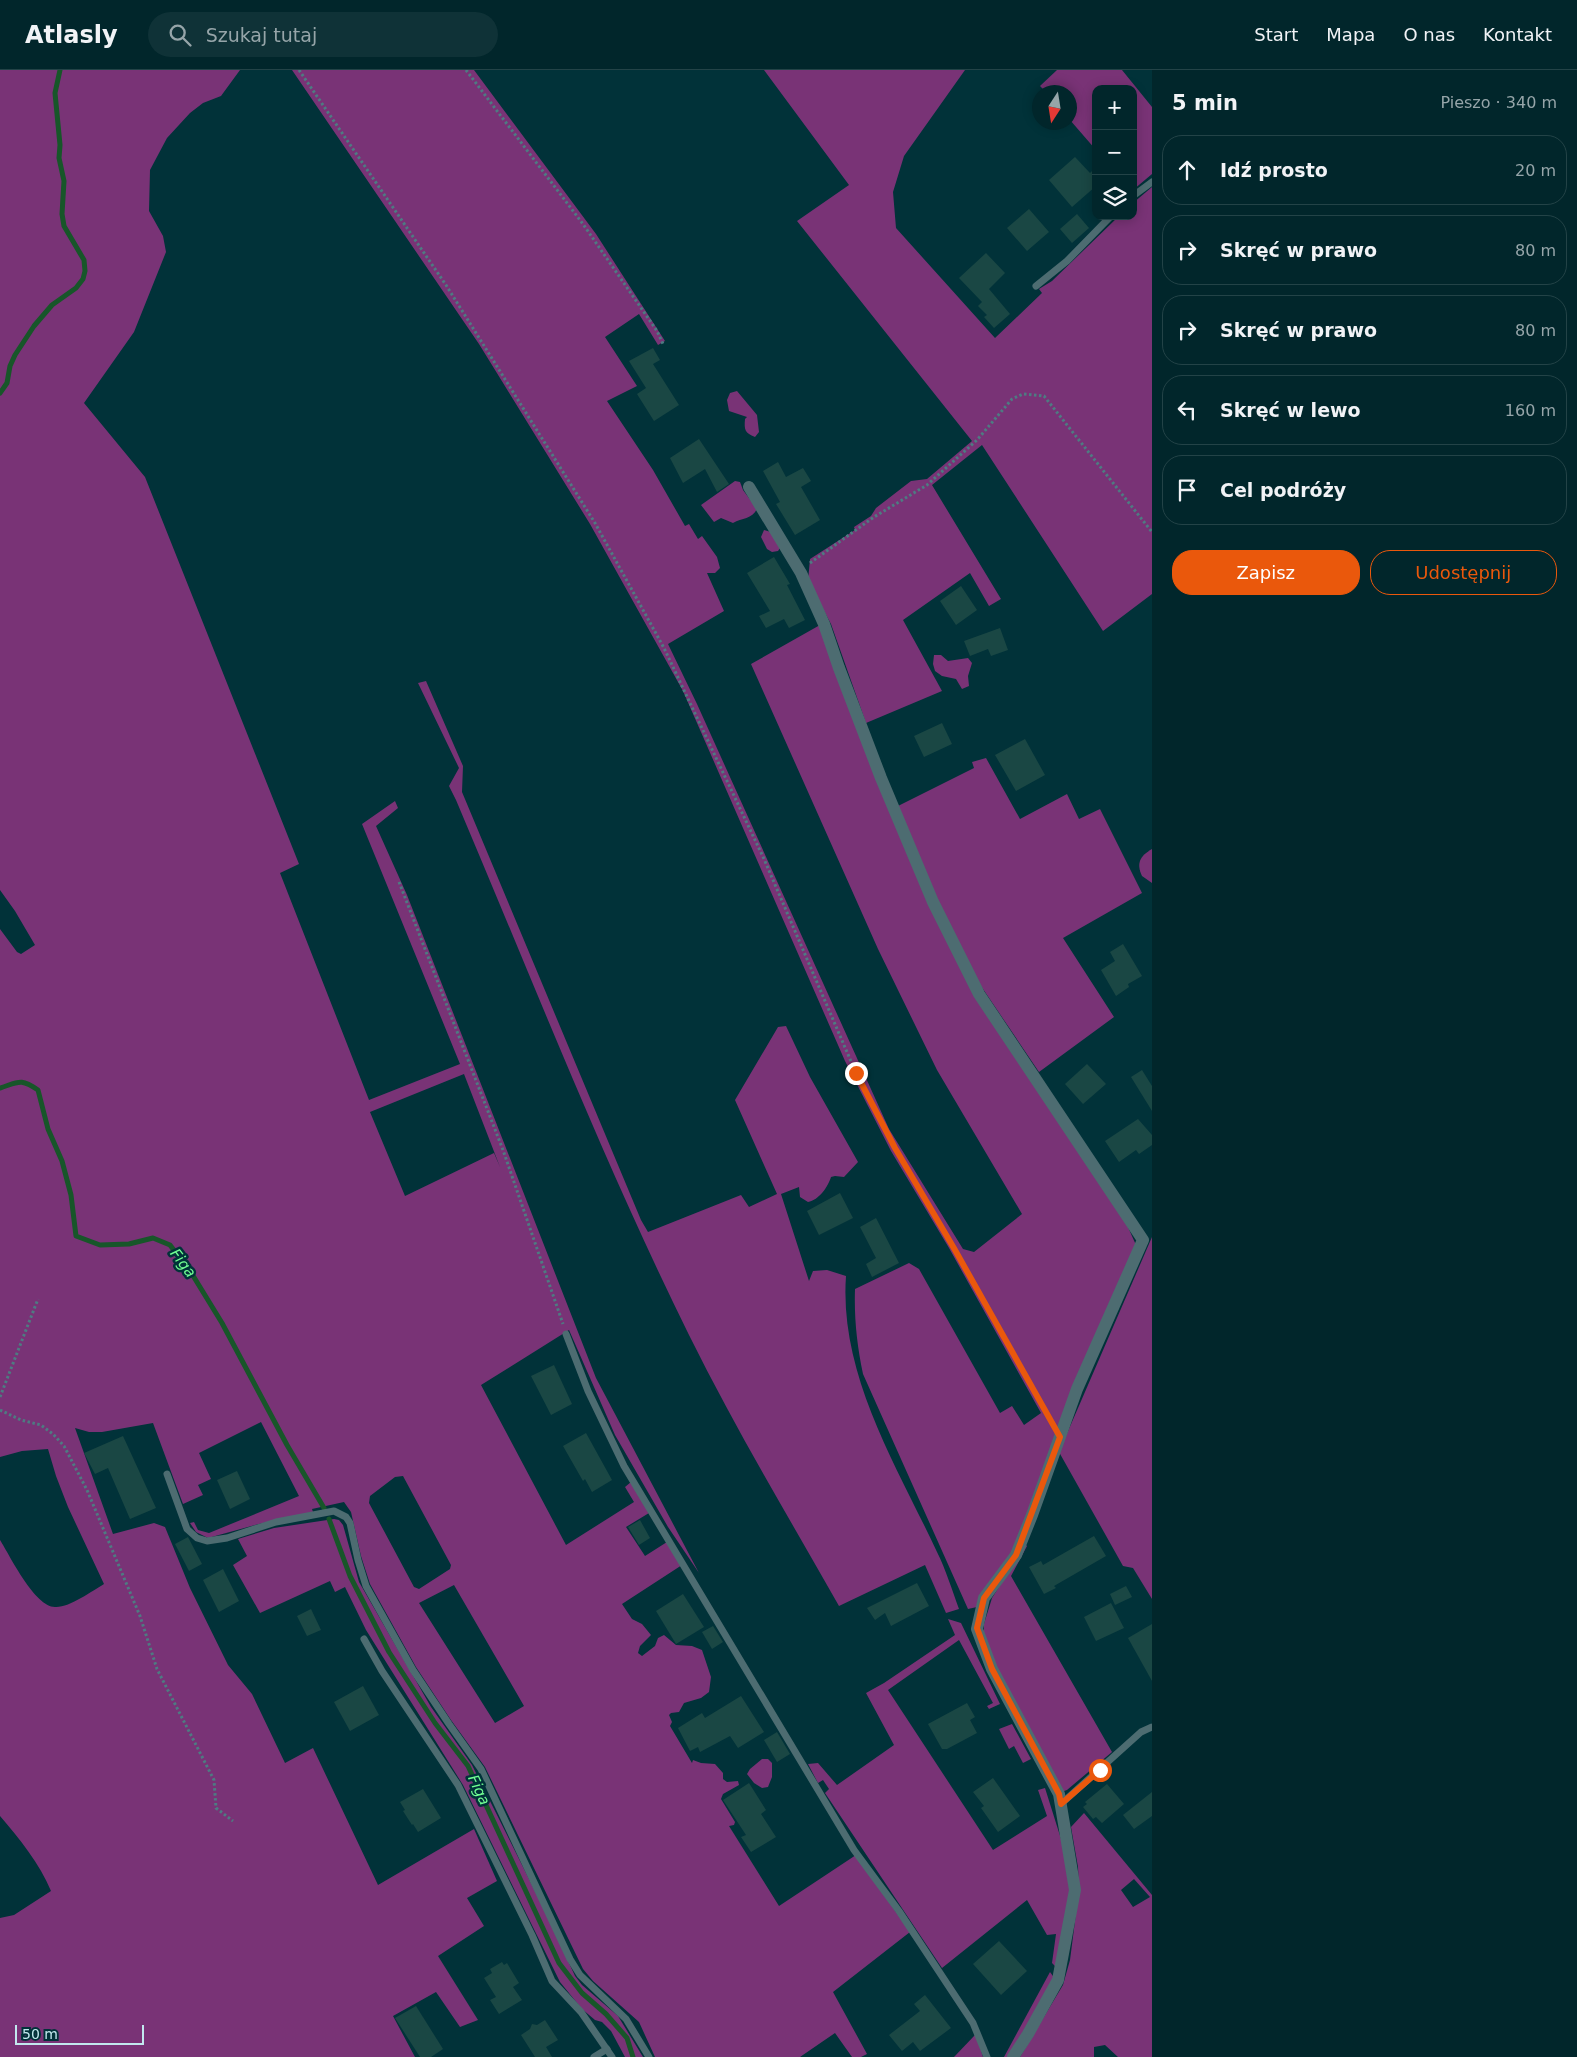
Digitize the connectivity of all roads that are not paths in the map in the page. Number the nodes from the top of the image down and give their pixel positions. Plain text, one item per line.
1 (1152, 182) edge
2 (1137, 193) edge
3 (1107, 220) edge
4 (1036, 286) dead end
5 (749, 487) dead end
6 (566, 1334) road end
7 (167, 1474) dead end
8 (364, 1639) dead end
9 (1152, 1727) edge
10 (1061, 1804) junction
11 (607, 2048) junction
12 (594, 2057) edge
13 (612, 2057) edge
14 (649, 2057) edge
15 (987, 2057) edge
16 (1013, 2057) edge

1 - 2 lane
3 - 4 lane
5 - 10 street
6 - 15 lane
7 - 14 lane
8 - 11 lane
9 - 10 lane
10 - 16 street
11 - 12 lane
11 - 13 lane

